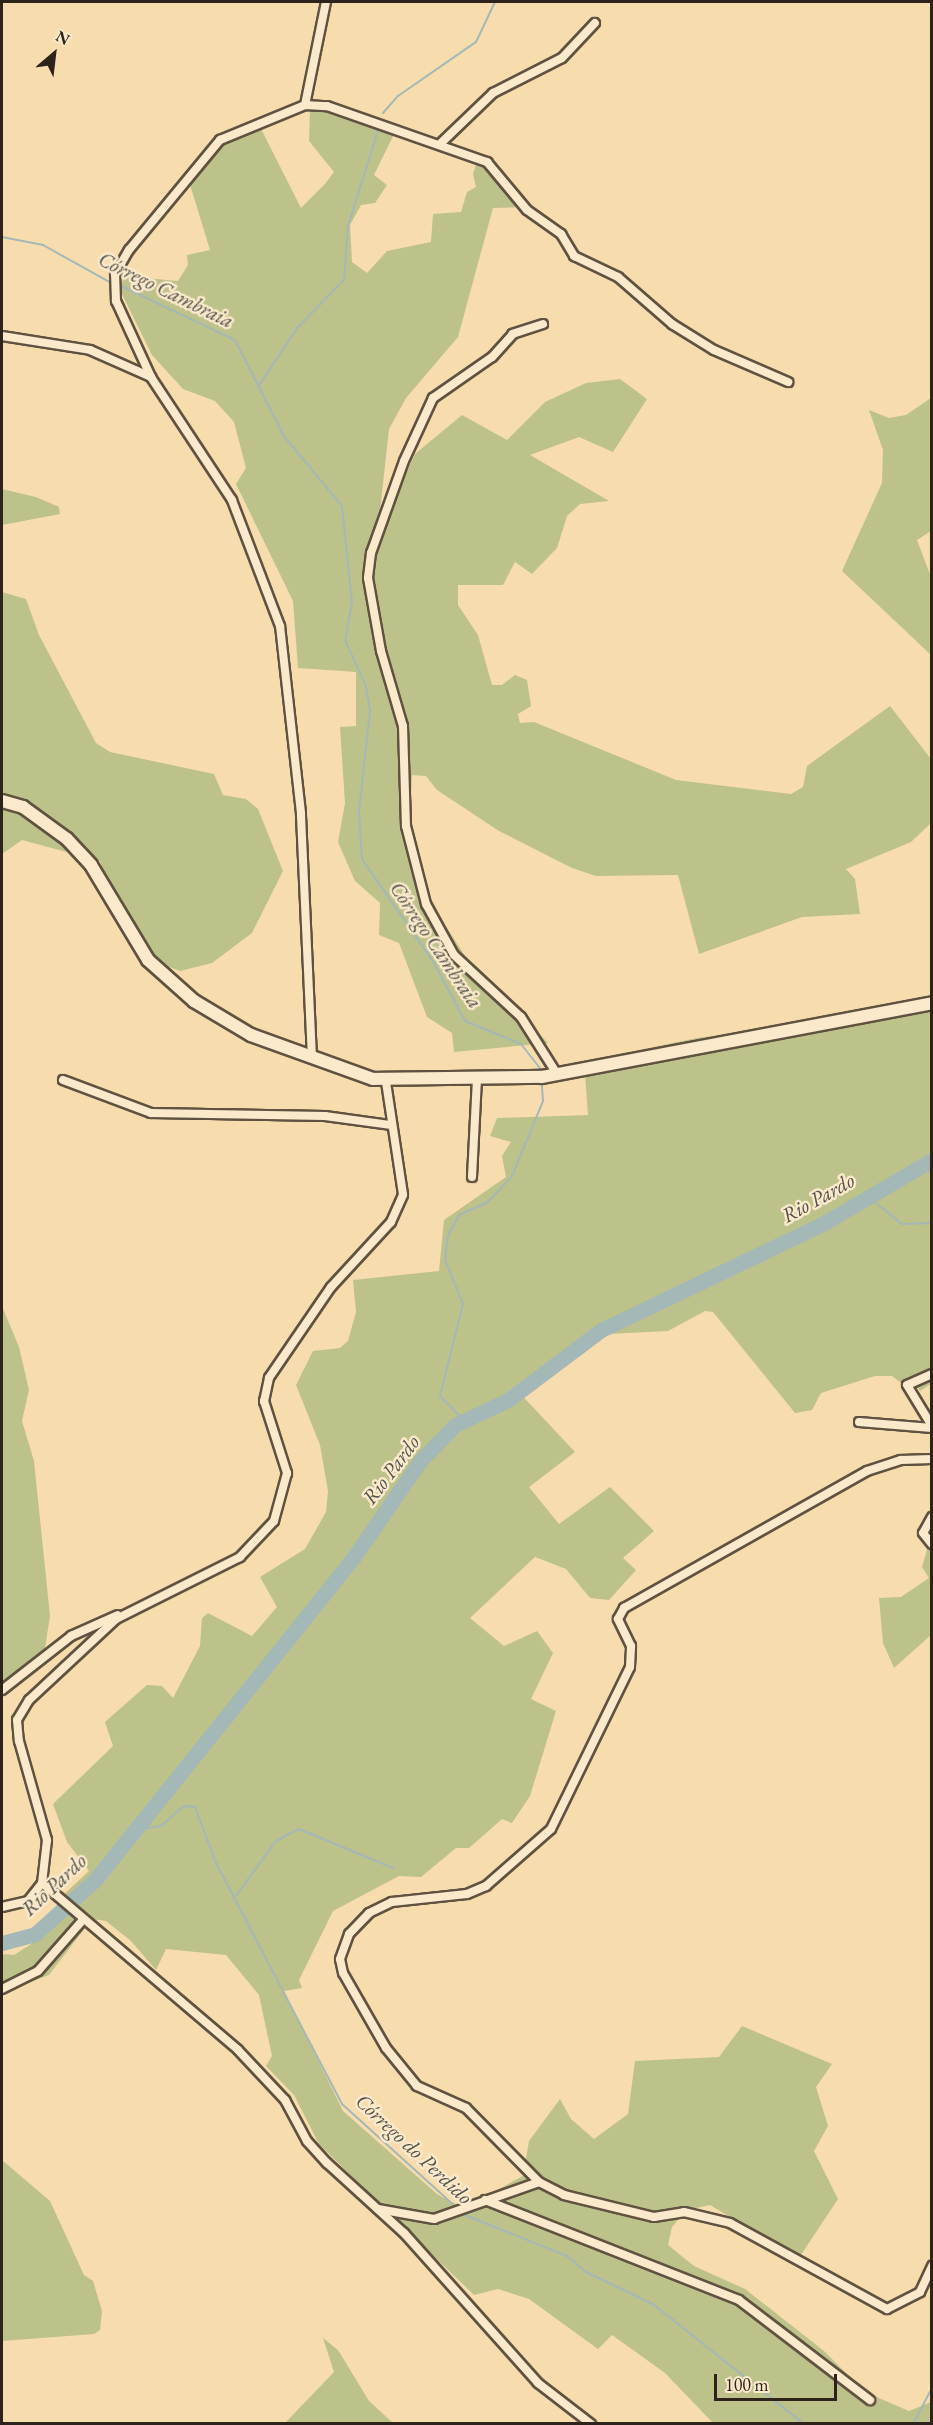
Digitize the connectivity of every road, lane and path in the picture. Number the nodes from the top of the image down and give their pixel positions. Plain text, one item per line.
1 (326, 2) edge
2 (595, 23) dead end
3 (305, 105) junction
4 (441, 143) junction
5 (543, 324) dead end
6 (2, 336) edge
7 (151, 377) junction
8 (788, 382) dead end
9 (2, 801) edge
10 (932, 1003) edge
11 (312, 1058) junction
12 (557, 1074) junction
13 (477, 1079) junction
14 (63, 1080) dead end
15 (386, 1082) junction
16 (391, 1125) junction
17 (472, 1177) dead end
18 (932, 1374) edge
19 (859, 1422) dead end
20 (932, 1427) edge
21 (932, 1458) edge
22 (932, 1517) edge
23 (932, 1544) edge
24 (127, 1611) junction
25 (2, 1690) edge
26 (42, 1883) junction
27 (2, 1907) edge
28 (82, 1921) junction
29 (2, 1989) edge
30 (539, 2182) junction
31 (485, 2200) junction
32 (378, 2209) junction
33 (932, 2266) edge
34 (870, 2400) dead end
35 (591, 2424) edge

1 - 3 street
2 - 4 street
3 - 4 street
3 - 7 street
4 - 8 street
5 - 12 street
6 - 7 street
7 - 11 street
9 - 11 street
10 - 12 street
11 - 15 street
12 - 13 street
13 - 15 street
13 - 17 street
14 - 16 street
15 - 16 street
16 - 24 street
18 - 20 street
19 - 20 street
21 - 30 street
22 - 23 street
24 - 25 street
24 - 26 street
26 - 27 street
26 - 28 street
28 - 29 street
28 - 32 street
30 - 31 street
30 - 33 street
31 - 32 street
31 - 34 street
32 - 35 street

